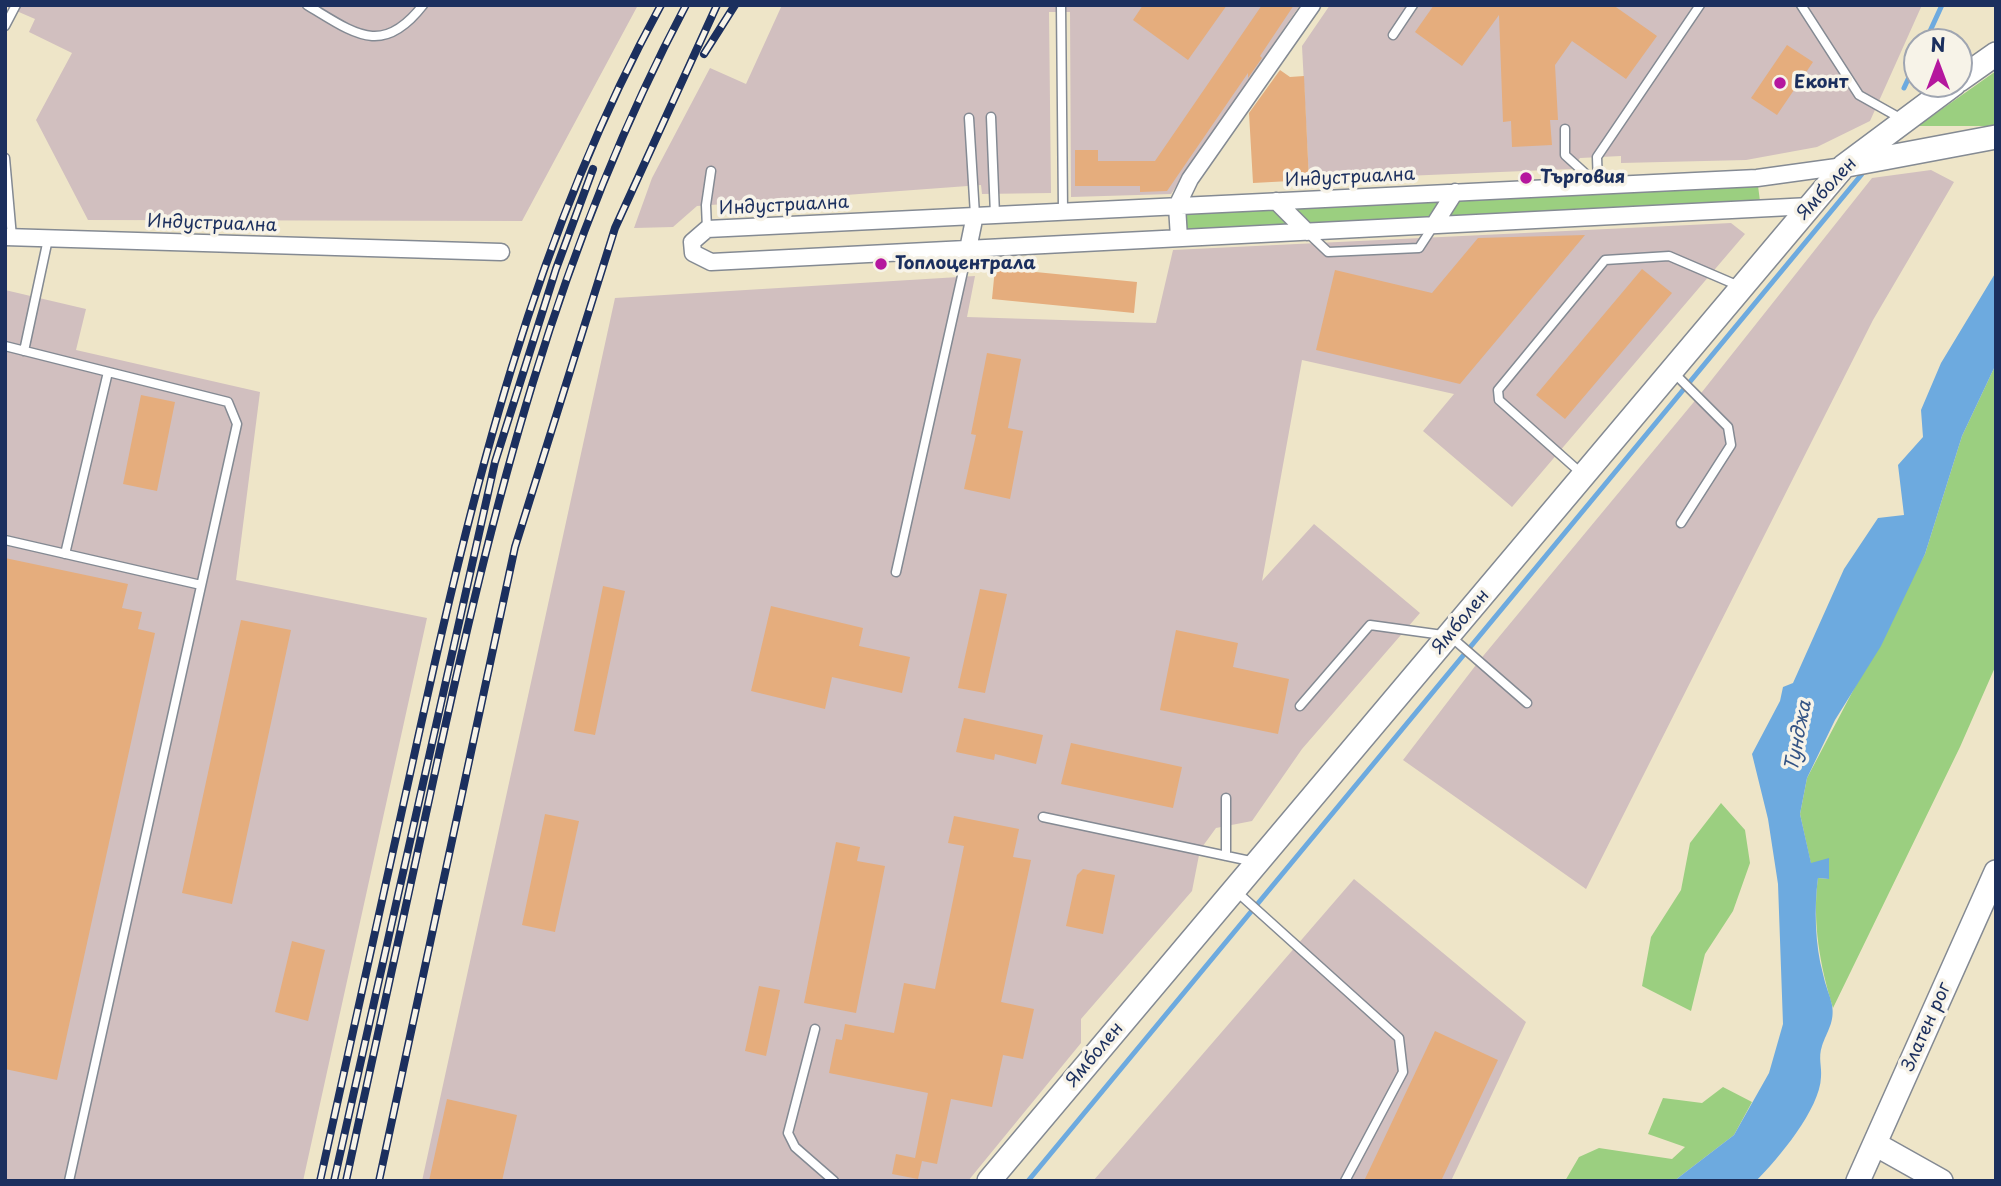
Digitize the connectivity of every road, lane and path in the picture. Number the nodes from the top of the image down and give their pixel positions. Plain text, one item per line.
1 (16, 5) edge
2 (307, 5) edge
3 (423, 5) edge
4 (1061, 5) edge
5 (1312, 5) edge
6 (1413, 5) edge
7 (1700, 5) edge
8 (1801, 5) edge
9 (5, 26) edge
10 (1393, 35) dead end
11 (1996, 54) edge
12 (1973, 70) edge
13 (1934, 98) edge
14 (991, 117) dead end
15 (969, 118) dead end
16 (1903, 120) junction
17 (1564, 129) dead end
18 (1996, 137) edge
19 (5, 158) edge
20 (1844, 166) junction
21 (711, 171) dead end
22 (1598, 185) junction
23 (1455, 192) junction
24 (1276, 201) junction
25 (1177, 206) junction
26 (1810, 206) junction
27 (1063, 211) junction
28 (975, 215) junction
29 (995, 215) junction
30 (1434, 225) junction
31 (707, 229) junction
32 (1307, 232) junction
33 (9, 237) edge
34 (1179, 238) junction
35 (48, 239) junction
36 (968, 249) junction
37 (501, 252) dead end
38 (1742, 287) junction
39 (5, 346) edge
40 (24, 351) junction
41 (1671, 370) junction
42 (108, 372) junction
43 (1583, 475) junction
44 (1681, 523) dead end
45 (5, 540) edge
46 (65, 554) junction
47 (896, 572) dead end
48 (201, 585) junction
49 (1450, 636) junction
50 (1527, 703) dead end
51 (1300, 706) dead end
52 (1226, 798) dead end
53 (1043, 817) dead end
54 (1226, 856) junction
55 (1258, 862) junction
56 (1996, 872) edge
57 (1235, 890) junction
58 (815, 1029) dead end
59 (1875, 1144) junction
60 (69, 1181) edge
61 (834, 1181) edge
62 (989, 1181) edge
63 (1345, 1181) edge
64 (1858, 1181) edge
65 (1941, 1181) edge

1 - 9 lane
2 - 3 lane
4 - 27 lane
5 - 25 street
6 - 10 lane
7 - 22 lane
8 - 16 lane
11 - 12 main road
13 - 16 main road, Ямболен
14 - 29 lane
15 - 28 lane
16 - 20 main road, Ямболен
17 - 22 lane
18 - 20 main road
19 - 33 lane
20 - 22 street, Индустриална
20 - 26 main road, Ямболен
21 - 31 lane
22 - 23 street, Индустриална
23 - 24 street, Индустриална
23 - 30 street
24 - 25 street, Индустриална
24 - 32 street
25 - 27 street, Индустриална
25 - 34 street
26 - 30 street, Индустриална
26 - 38 main road, Ямболен
27 - 29 street, Индустриална
28 - 29 street, Индустриална
28 - 31 street, Индустриална
28 - 36 street
30 - 32 street, Индустриална
30 - 32 lane
31 - 36 street, Индустриална
32 - 34 street, Индустриална
33 - 35 street, Индустриална
34 - 36 street, Индустриална
35 - 37 street, Индустриална
35 - 40 lane
36 - 47 lane
38 - 41 main road, Ямболен
38 - 43 lane
39 - 40 lane
40 - 42 lane
41 - 43 main road, Ямболен
41 - 44 lane
42 - 46 lane
42 - 48 lane
43 - 49 main road, Ямболен
45 - 46 lane
46 - 48 lane
48 - 60 lane
49 - 50 lane
49 - 51 lane
49 - 55 main road, Ямболен
52 - 54 lane
53 - 54 lane
54 - 55 lane
55 - 57 main road, Ямболен
56 - 59 main road, Златен рог
57 - 62 main road, Ямболен
57 - 63 lane
58 - 61 lane
59 - 64 main road, Златен рог
59 - 65 main road

